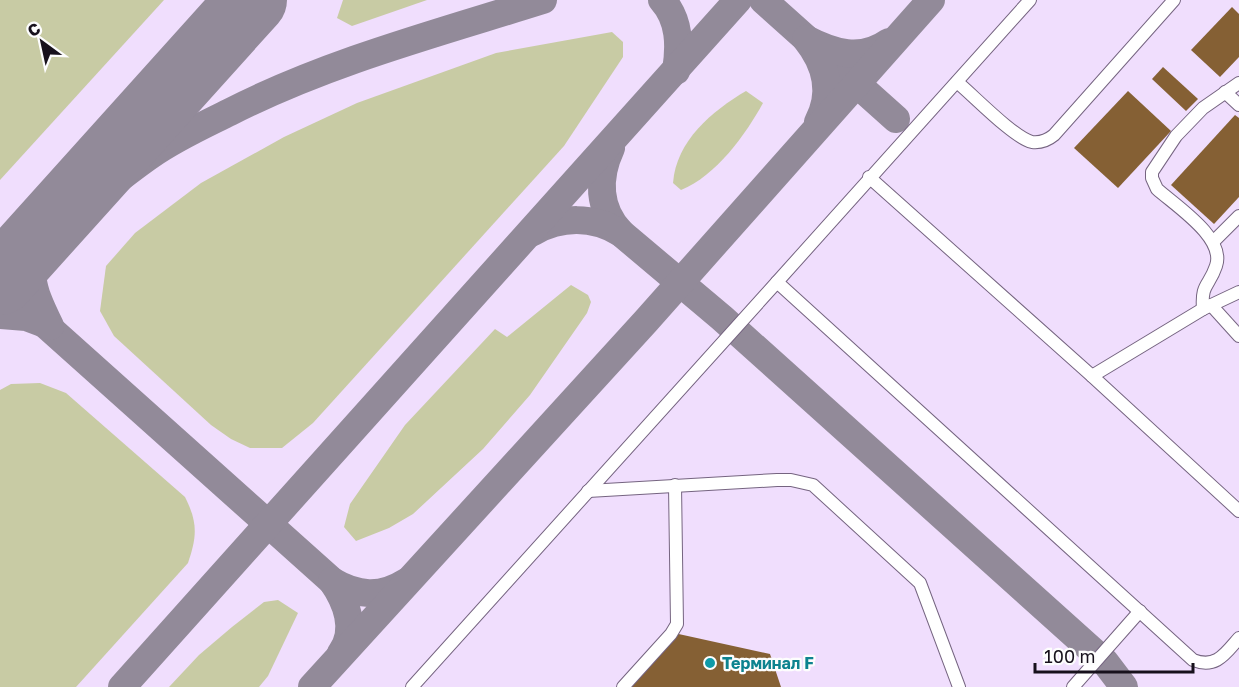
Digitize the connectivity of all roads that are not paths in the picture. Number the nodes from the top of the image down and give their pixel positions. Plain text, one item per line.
1 (1030, 0) edge
2 (1174, 0) edge
3 (957, 82) junction
4 (1239, 83) edge
5 (1225, 92) junction
6 (1239, 105) edge
7 (870, 177) junction
8 (1239, 216) edge
9 (1214, 241) junction
10 (777, 282) junction
11 (1239, 292) edge
12 (1207, 307) junction
13 (1239, 336) edge
14 (1092, 376) junction
15 (675, 485) junction
16 (588, 491) junction
17 (1239, 511) edge
18 (1140, 611) junction
19 (1239, 638) edge
20 (412, 687) edge
21 (623, 687) edge
22 (959, 687) edge
23 (1072, 687) edge

1 - 3 lane
2 - 3 lane
3 - 7 lane
4 - 5 lane
5 - 6 lane
5 - 9 lane
7 - 10 lane
7 - 14 lane
8 - 9 lane
9 - 12 lane
10 - 16 lane
10 - 18 lane
11 - 12 lane
12 - 13 lane
12 - 14 lane
14 - 17 lane
15 - 16 lane
15 - 21 lane
15 - 22 lane
16 - 20 lane
18 - 19 lane
18 - 23 lane

